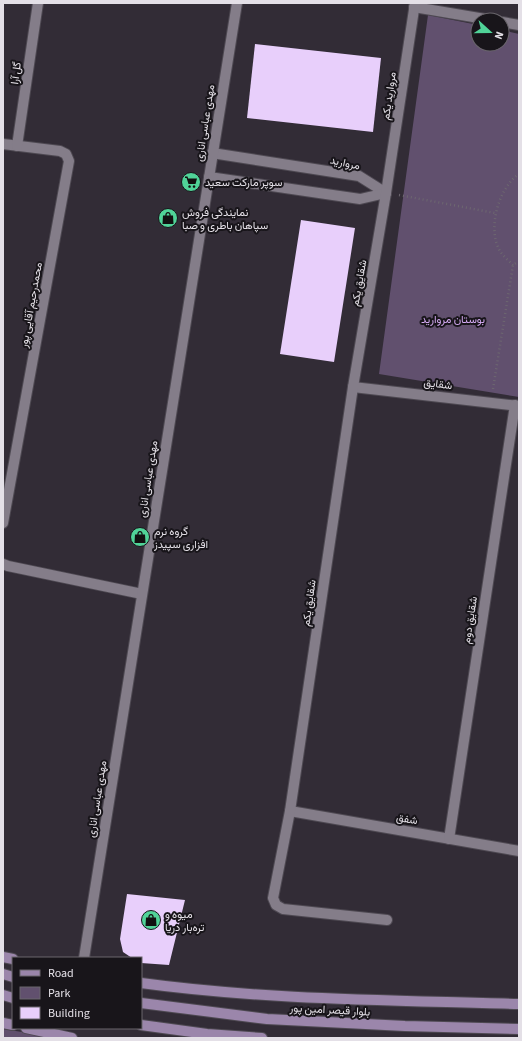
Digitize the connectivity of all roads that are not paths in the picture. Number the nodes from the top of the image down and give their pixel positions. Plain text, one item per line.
1 (38, 3) edge
2 (237, 3) edge
3 (414, 5) edge
4 (470, 16) edge
5 (3, 144) edge
6 (17, 146) junction
7 (212, 153) junction
8 (209, 177) junction
9 (386, 193) junction
10 (353, 387) junction
11 (517, 406) edge
12 (3, 523) edge
13 (3, 564) edge
14 (142, 594) junction
15 (290, 811) junction
16 (449, 839) junction
17 (519, 851) edge
18 (386, 920) dead end
19 (84, 957) edge
20 (142, 983) edge
21 (142, 1003) edge
22 (519, 1004) edge
23 (142, 1025) edge
24 (31, 1029) edge
25 (519, 1029) edge
26 (72, 1038) edge
27 (262, 1038) edge

1 - 6 street, گل آرا
2 - 7 street, مهدی عباسی اناری
3 - 4 street
3 - 9 street, مروارید یکم
5 - 6 street, محمدرحیم آقایی پور
6 - 12 street, محمدرحیم آقایی پور
7 - 8 street, مهدی عباسی اناری
7 - 9 street, مروارید
8 - 9 street
8 - 14 street, مهدی عباسی اناری
9 - 10 street, شقایق یکم
10 - 11 street, شقایق
10 - 15 street, شقایق یکم
11 - 16 street, شقایق دوم
13 - 14 street
14 - 19 street, مهدی عباسی اناری
15 - 16 street, شفق
15 - 18 street, شقایق یکم
16 - 17 street, شفق
20 - 22 main road
21 - 25 main road, بلوار قیصر امین پور
23 - 27 main road
24 - 26 main road

